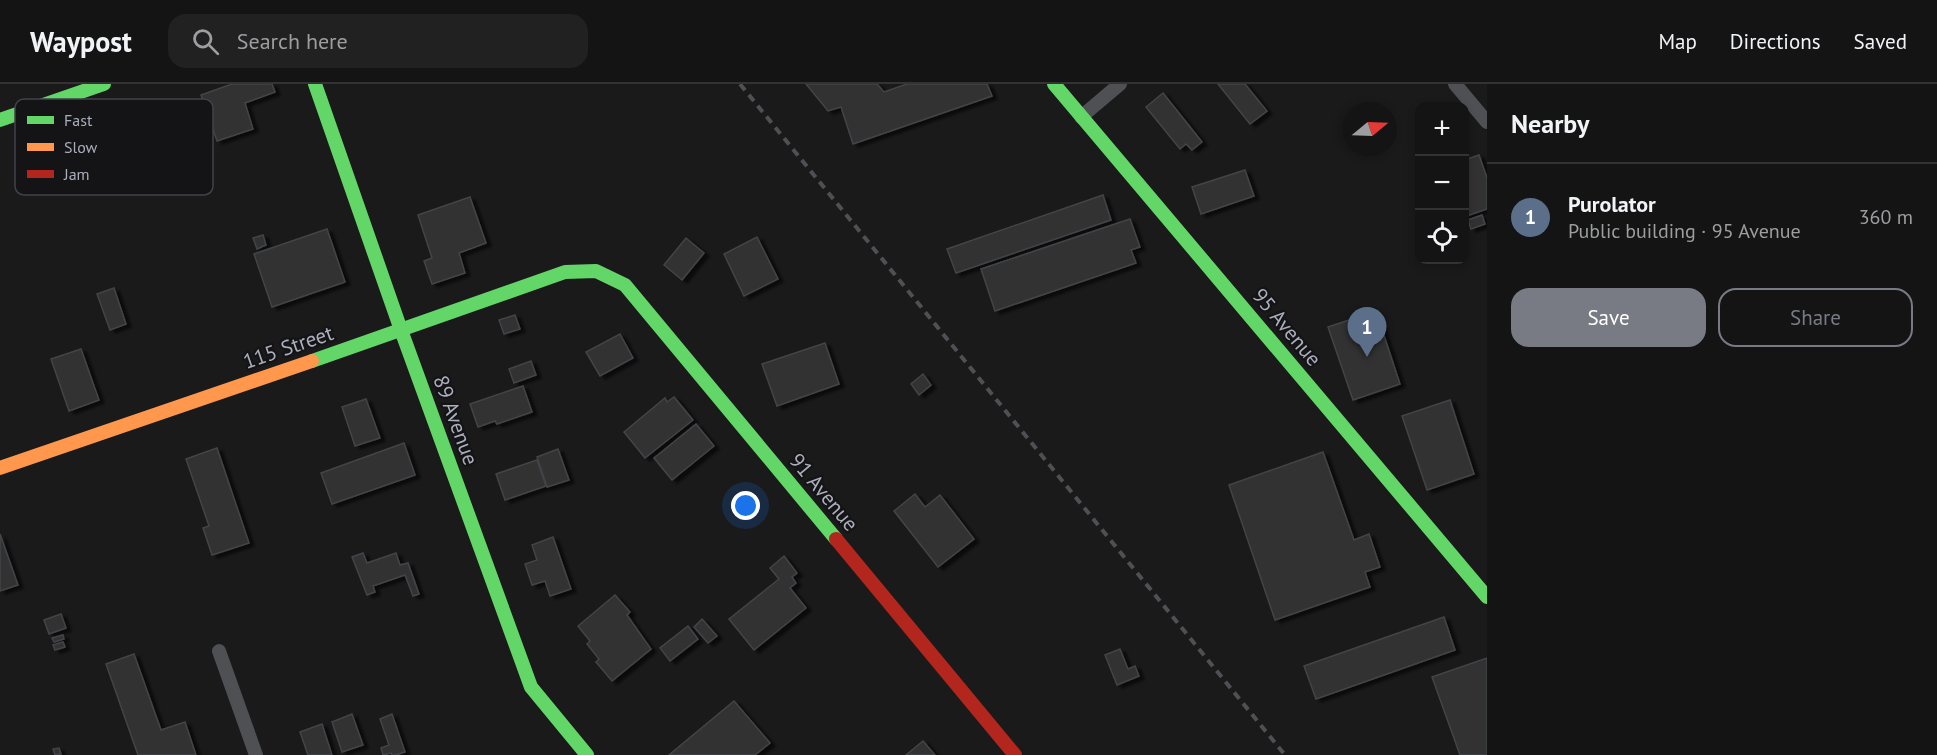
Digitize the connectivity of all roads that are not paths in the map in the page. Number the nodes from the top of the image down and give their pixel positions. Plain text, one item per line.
1 (104, 84) edge
2 (315, 84) edge
3 (1054, 84) edge
4 (1120, 84) edge
5 (1455, 84) edge
6 (61, 99) edge
7 (15, 115) edge
8 (1081, 117) junction
9 (0, 120) edge
10 (1487, 122) edge
11 (591, 271) joint
12 (401, 330) junction
13 (0, 468) edge
14 (1487, 597) edge
15 (219, 651) dead end
16 (256, 755) edge
17 (587, 755) edge
18 (1015, 755) edge

1 - 6 street
2 - 12 street, 89 Avenue
3 - 8 street, 95 Avenue
4 - 8 street
5 - 10 street
7 - 9 street
8 - 14 street, 95 Avenue
11 - 12 street, 115 Street
11 - 18 street, 91 Avenue
12 - 13 street, 115 Street
12 - 17 street, 89 Avenue
15 - 16 street

